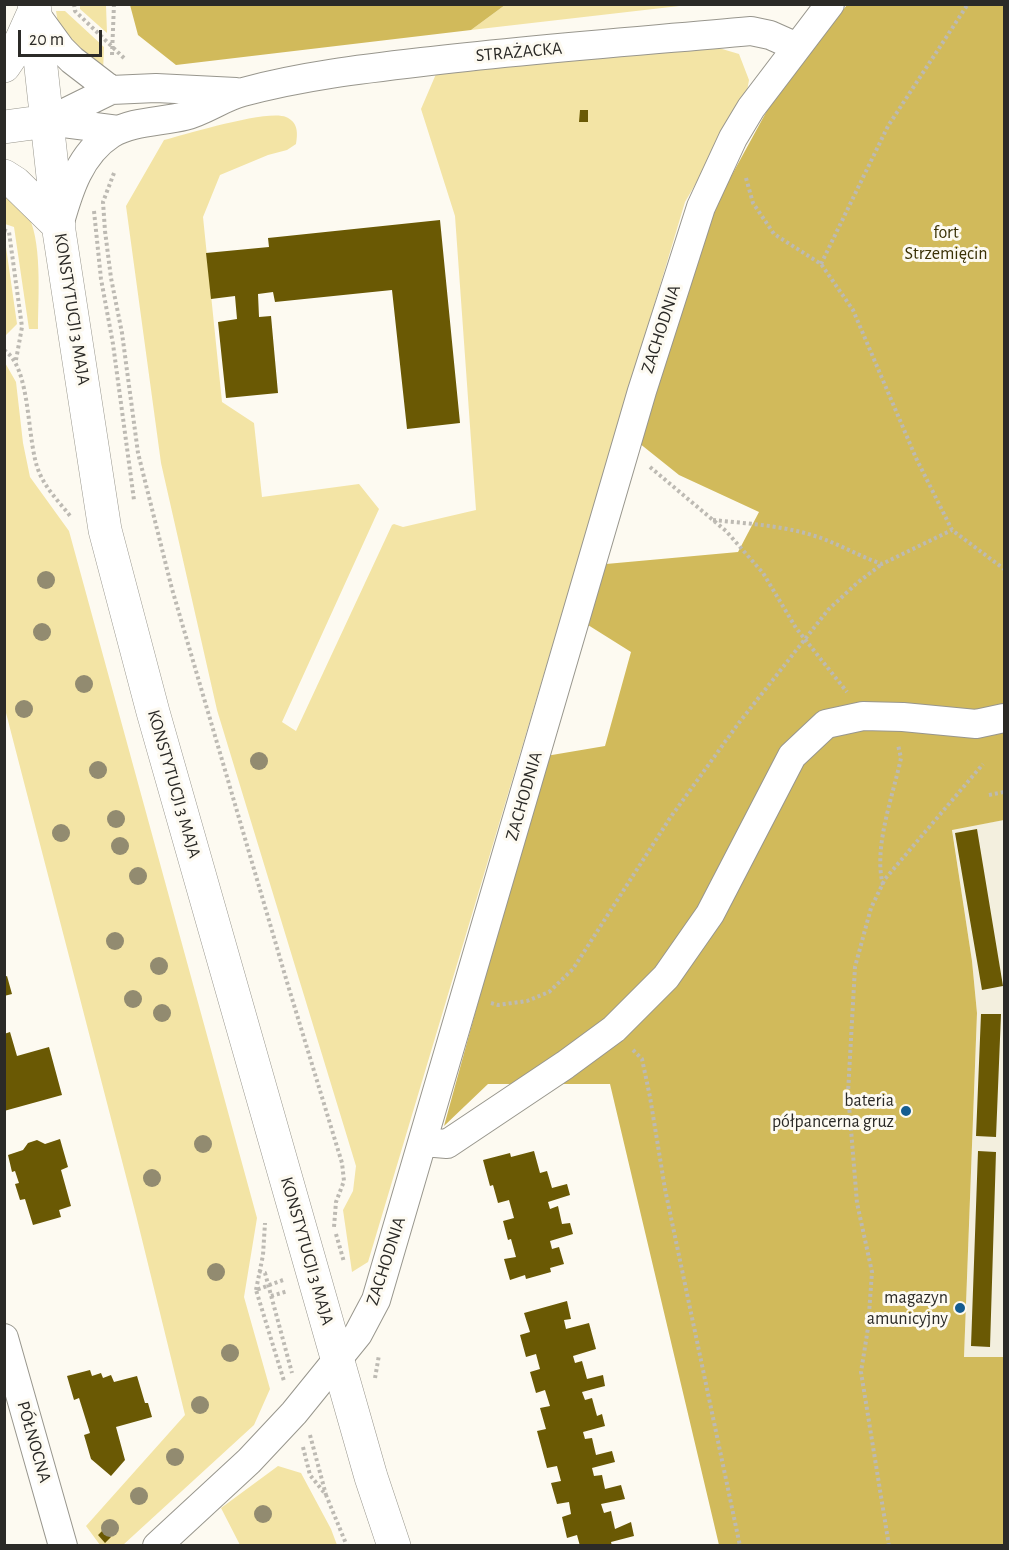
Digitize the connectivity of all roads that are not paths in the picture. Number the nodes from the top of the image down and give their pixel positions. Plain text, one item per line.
1 (830, 4) edge
2 (34, 8) edge
3 (797, 47) junction
4 (4, 66) edge
5 (111, 90) junction
6 (241, 92) junction
7 (48, 121) junction
8 (4, 127) edge
9 (118, 130) junction
10 (4, 176) edge
11 (59, 226) junction
12 (1005, 718) edge
13 (423, 1142) junction
14 (4, 1338) edge
15 (337, 1359) junction
16 (63, 1545) edge
17 (157, 1545) edge
18 (394, 1545) edge

1 - 3 street, ZACHODNIA
2 - 4 street
2 - 5 street
2 - 7 street, KONSTYTUCJI 3 MAJA
3 - 6 street, STRAŻACKA
3 - 13 street, ZACHODNIA
5 - 6 street, STRAŻACKA
5 - 7 street, STRAŻACKA
6 - 9 street, STRAŻACKA
7 - 8 street
7 - 9 street, STRAŻACKA
7 - 11 street, KONSTYTUCJI 3 MAJA
9 - 11 street, STRAŻACKA
10 - 11 street
11 - 15 street, KONSTYTUCJI 3 MAJA
12 - 13 street
13 - 15 street, ZACHODNIA
14 - 16 street, PÓŁNOCNA
15 - 17 street, ZACHODNIA
15 - 18 street, KONSTYTUCJI 3 MAJA

